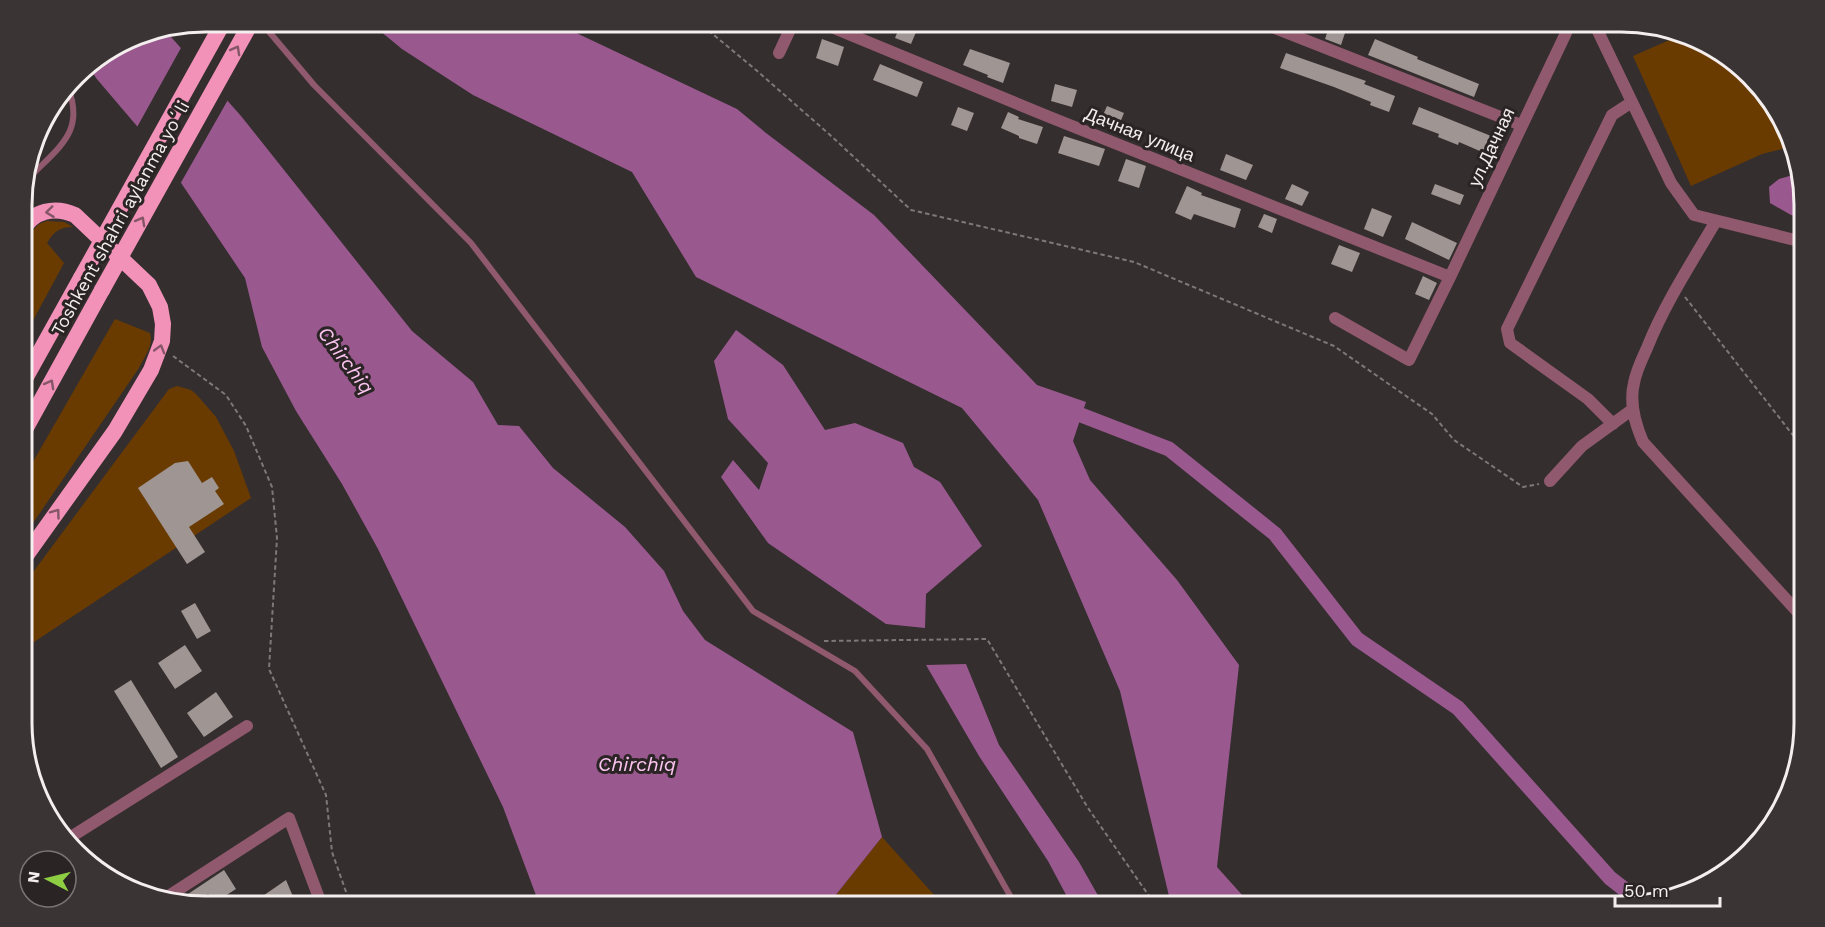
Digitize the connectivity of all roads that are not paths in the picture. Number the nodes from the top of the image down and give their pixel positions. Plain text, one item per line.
1 (218, 31) edge
2 (246, 31) edge
3 (268, 31) edge
4 (789, 31) edge
5 (841, 31) edge
6 (1282, 31) edge
7 (1598, 31) edge
8 (1566, 33) dead end
9 (779, 53) dead end
10 (71, 95) edge
11 (1632, 102) junction
12 (1521, 125) junction
13 (35, 173) edge
14 (32, 217) edge
15 (1716, 221) junction
16 (1794, 240) edge
17 (1450, 277) junction
18 (1335, 318) dead end
19 (32, 367) edge
20 (1633, 409) junction
21 (32, 418) edge
22 (1613, 424) junction
23 (1550, 481) road end
24 (31, 548) edge
25 (1794, 608) edge
26 (247, 726) dead end
27 (73, 836) edge
28 (174, 893) edge
29 (1010, 895) edge
30 (318, 896) edge

1 - 19 highway, Toshkent shahri aylanma yoʻli, bridge
21 -> 2 highway, Toshkent shahri aylanma yoʻli, bridge
3 - 29 lane
4 - 9 street
5 - 17 street, Дачная улица
6 - 12 street
7 - 11 street
8 - 12 street, ул.Дачная
10 - 13 lane
11 - 15 street
11 - 22 street
12 - 17 street, ул.Дачная
24 -> 14 highway
15 - 16 street
15 - 20 street
17 - 18 street, ул.Дачная
20 - 22 street
20 - 25 street
22 - 23 street
26 - 27 street
28 - 30 street

